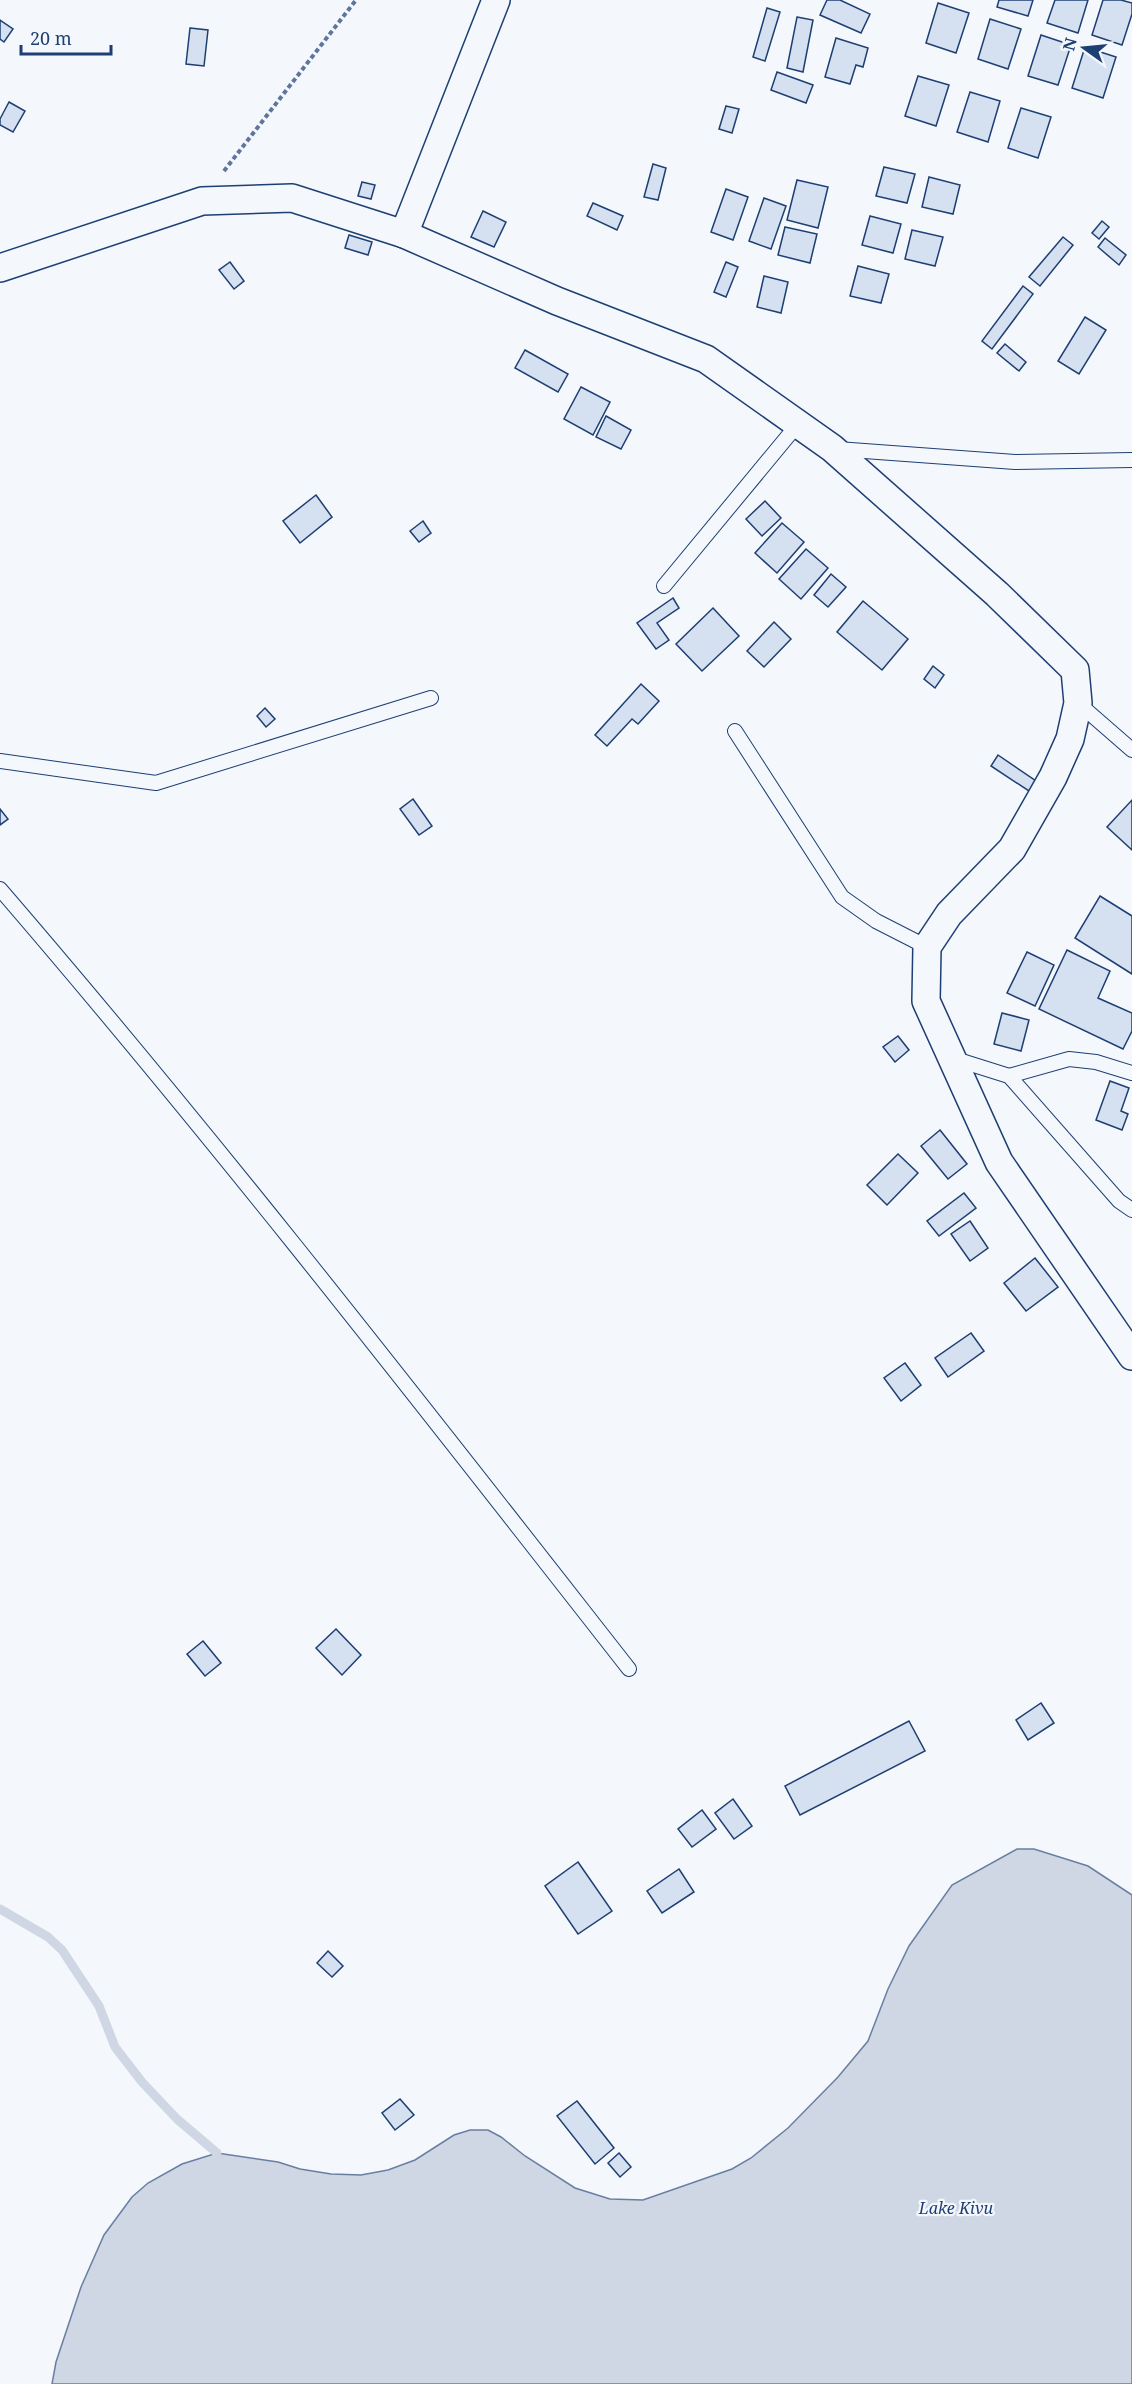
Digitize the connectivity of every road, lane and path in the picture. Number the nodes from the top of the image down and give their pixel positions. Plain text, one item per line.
1 (356, 0) edge
2 (496, 0) edge
3 (202, 201) junction
4 (404, 234) junction
5 (0, 268) edge
6 (798, 424) junction
7 (832, 448) junction
8 (1132, 460) edge
9 (664, 586) dead end
10 (431, 698) dead end
11 (1078, 703) junction
12 (735, 731) dead end
13 (1132, 750) edge
14 (0, 761) edge
15 (0, 889) edge
16 (927, 947) junction
17 (955, 1059) junction
18 (1132, 1074) edge
19 (1009, 1076) junction
20 (1132, 1209) edge
21 (1132, 1356) edge
22 (629, 1669) dead end

1 - 3 path
2 - 4 street
3 - 4 street
3 - 5 street
4 - 6 street
6 - 7 street
6 - 9 lane
7 - 8 lane
7 - 11 street
10 - 14 lane
11 - 13 lane
11 - 16 street
12 - 16 lane
15 - 22 lane
16 - 17 street
17 - 19 lane
17 - 21 street
18 - 19 lane
19 - 20 lane

